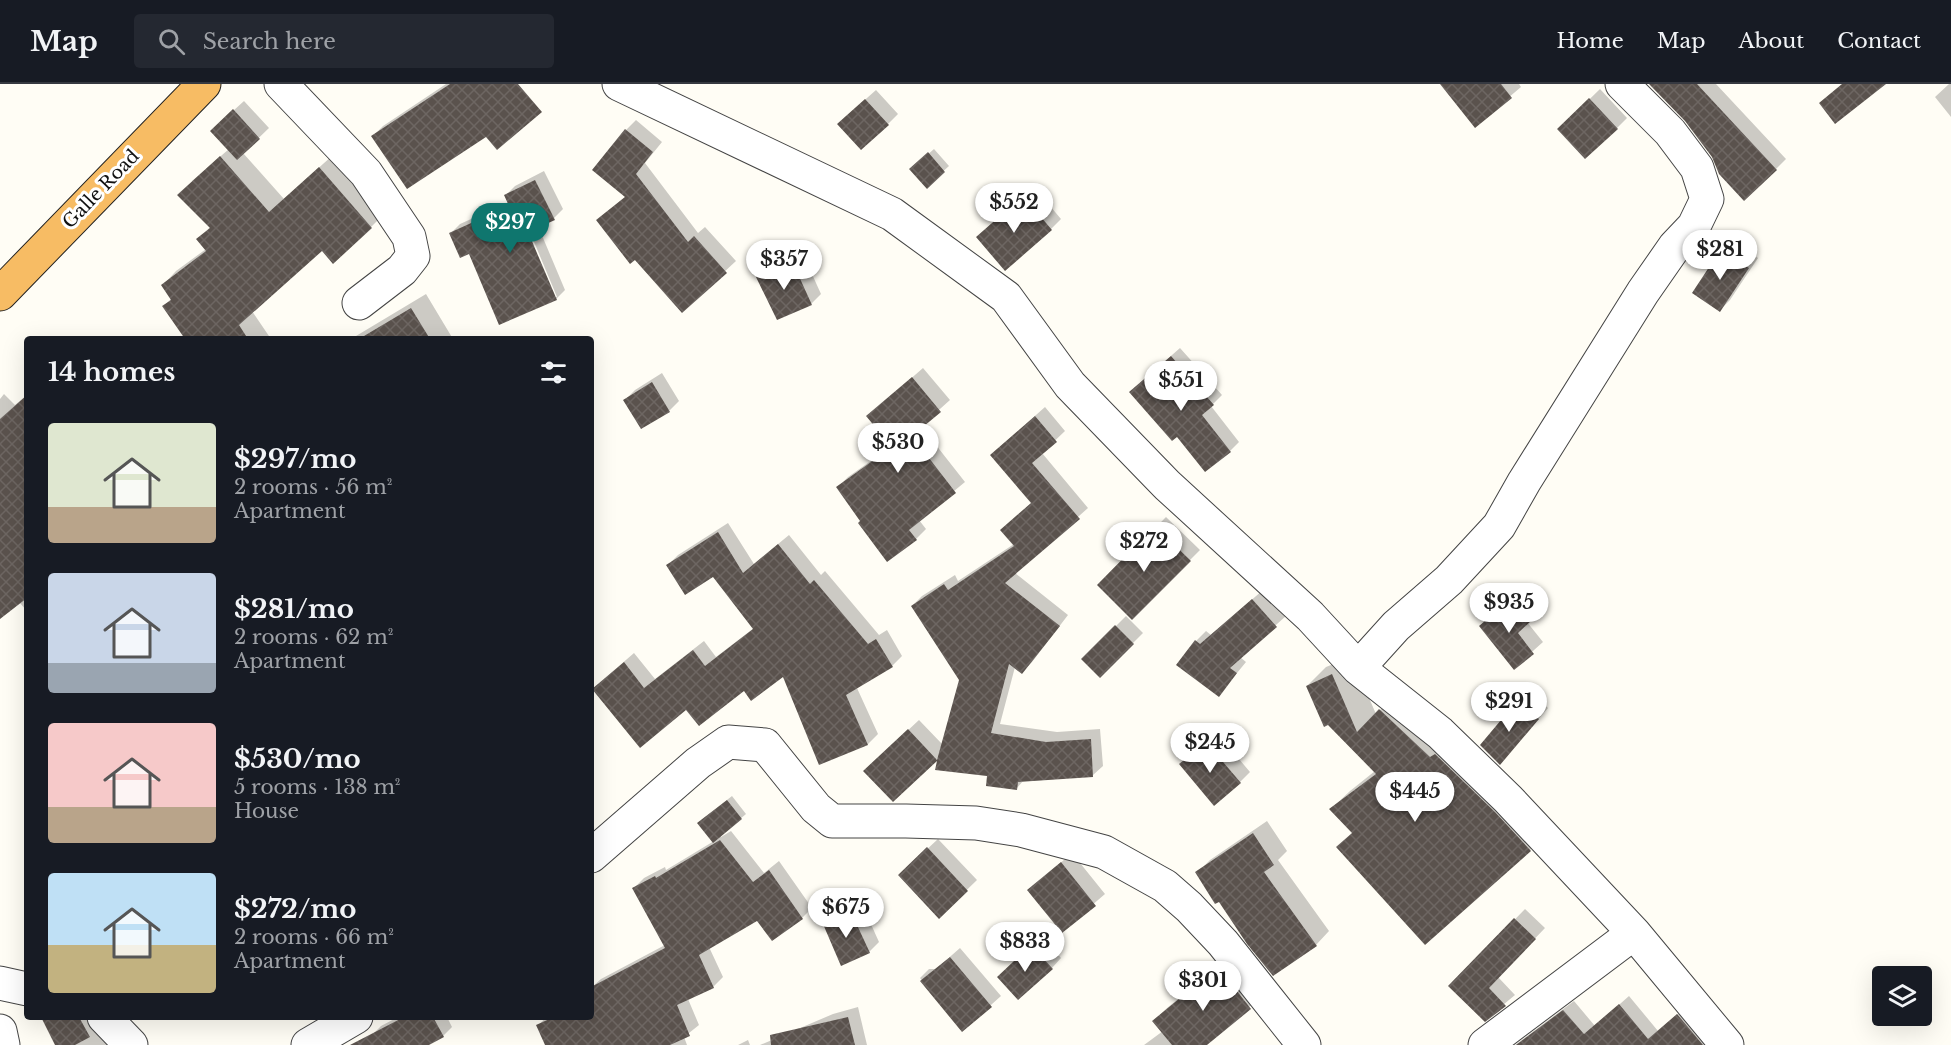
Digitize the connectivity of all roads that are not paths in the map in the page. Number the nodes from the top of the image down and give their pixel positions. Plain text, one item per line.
1 (204, 84) edge
2 (281, 84) edge
3 (620, 84) edge
4 (1622, 84) edge
5 (0, 294) edge
6 (359, 303) dead end
7 (1358, 668) junction
8 (594, 853) edge
9 (1634, 933) junction
10 (0, 983) edge
11 (24, 988) edge
12 (107, 1020) edge
13 (351, 1020) edge
14 (0, 1031) edge
15 (3, 1045) edge
16 (131, 1045) edge
17 (308, 1045) edge
18 (1304, 1045) edge
19 (1485, 1045) edge
20 (1727, 1045) edge

1 - 5 highway, Galle Road
2 - 6 street
3 - 7 street
4 - 7 street
7 - 9 street
8 - 18 street
9 - 19 street
9 - 20 street
10 - 11 street
12 - 16 street
13 - 17 street
14 - 15 street

